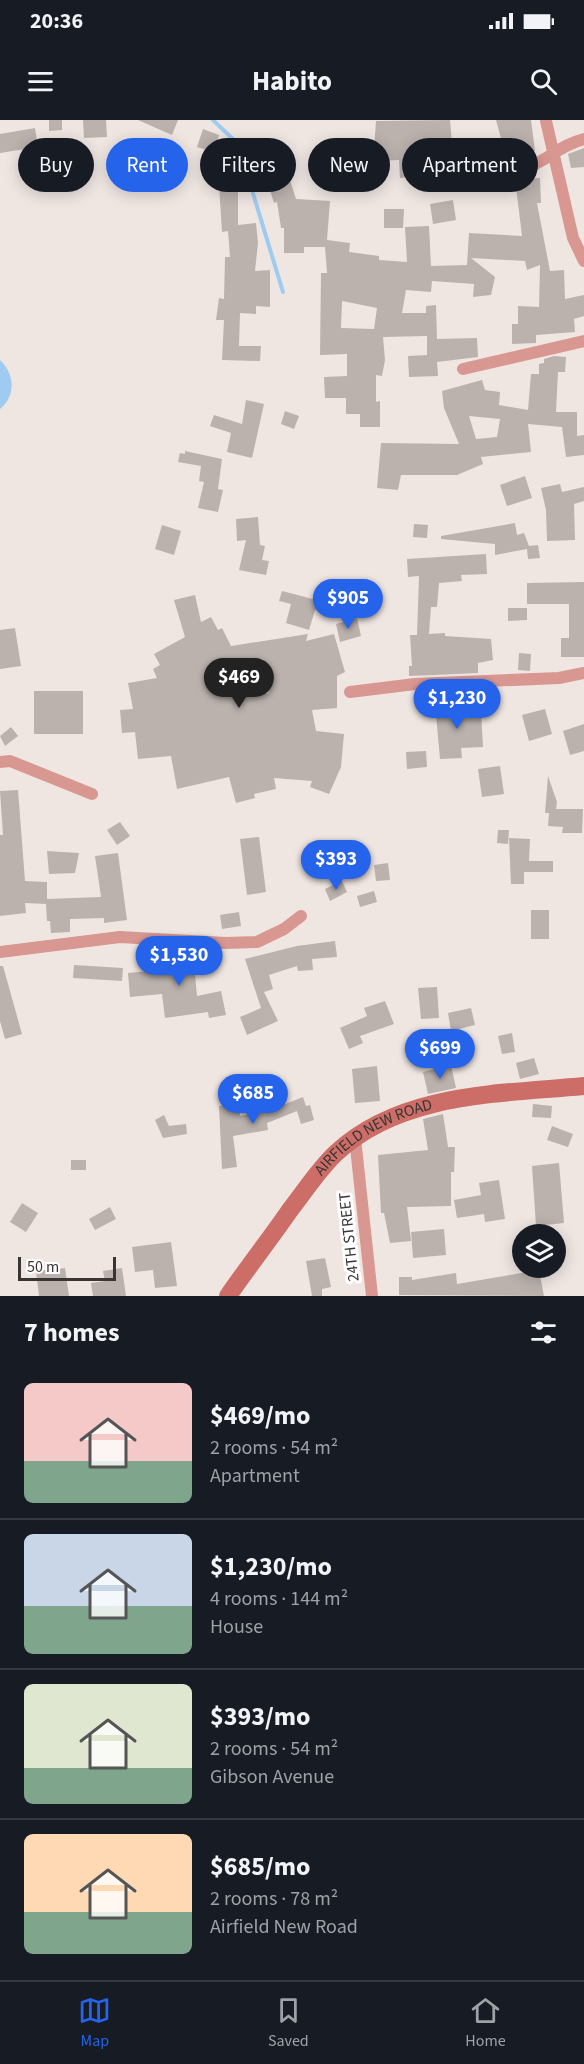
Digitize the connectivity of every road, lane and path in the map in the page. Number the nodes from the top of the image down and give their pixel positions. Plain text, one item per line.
1 (546, 121) edge
2 (584, 139) edge
3 (553, 154) junction
4 (538, 162) edge
5 (584, 261) edge
6 (584, 341) edge
7 (463, 369) dead end
8 (584, 672) edge
9 (350, 692) dead end
10 (0, 762) edge
11 (92, 794) dead end
12 (301, 916) dead end
13 (0, 952) edge
14 (584, 1086) edge
15 (355, 1138) junction
16 (228, 1296) edge
17 (372, 1296) edge

1 - 3 street
2 - 3 street
3 - 4 street
3 - 5 street
6 - 7 street
8 - 9 street
10 - 11 street
12 - 13 street
14 - 15 street, AIRFIELD NEW ROAD
15 - 16 street, AIRFIELD NEW ROAD
15 - 17 street, 24TH STREET

